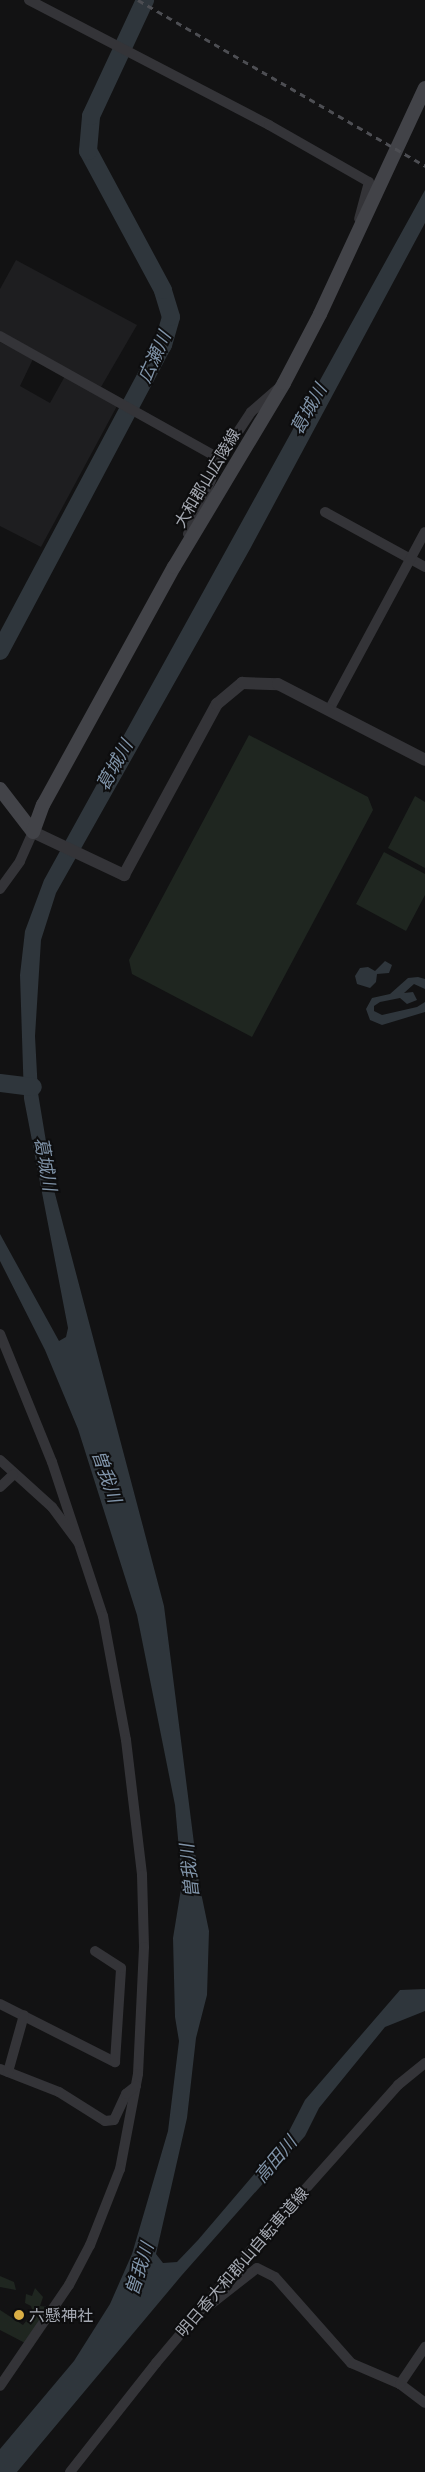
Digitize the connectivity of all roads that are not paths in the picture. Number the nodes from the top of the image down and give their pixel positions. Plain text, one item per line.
1 (29, 0) edge
2 (425, 88) edge
3 (351, 249) junction
4 (0, 336) edge
5 (284, 383) junction
6 (220, 459) junction
7 (325, 512) dead end
8 (425, 532) edge
9 (410, 559) junction
10 (174, 567) junction
11 (425, 567) edge
12 (329, 710) junction
13 (425, 760) edge
14 (0, 789) edge
15 (38, 834) junction
16 (0, 889) edge
17 (0, 1334) edge
18 (0, 1460) edge
19 (13, 1475) junction
20 (0, 1487) edge
21 (79, 1543) junction
22 (95, 1951) dead end
23 (0, 2004) edge
24 (24, 2015) junction
25 (425, 2063) edge
26 (4, 2070) edge
27 (136, 2086) junction
28 (196, 2315) junction
29 (425, 2347) edge
30 (400, 2384) junction
31 (0, 2386) edge
32 (425, 2404) edge
33 (70, 2472) edge

1 - 3 street
2 - 3 main road, 大和郡山広陵線
3 - 5 main road, 大和郡山広陵線
4 - 6 street
5 - 6 street
5 - 10 main road, 大和郡山広陵線
6 - 10 street
7 - 9 street
8 - 9 street
9 - 11 street
9 - 12 street
10 - 15 main road, 大和郡山広陵線
12 - 13 street
12 - 15 street
14 - 15 main road
15 - 16 street
17 - 21 street
18 - 19 street
19 - 20 street
19 - 21 street
21 - 27 street
22 - 24 street
23 - 24 street
24 - 26 street
25 - 28 street, 明日香大和郡山自転車道線
26 - 27 street
27 - 31 street
28 - 30 street
28 - 33 street, 明日香大和郡山自転車道線
29 - 30 street
30 - 32 street

